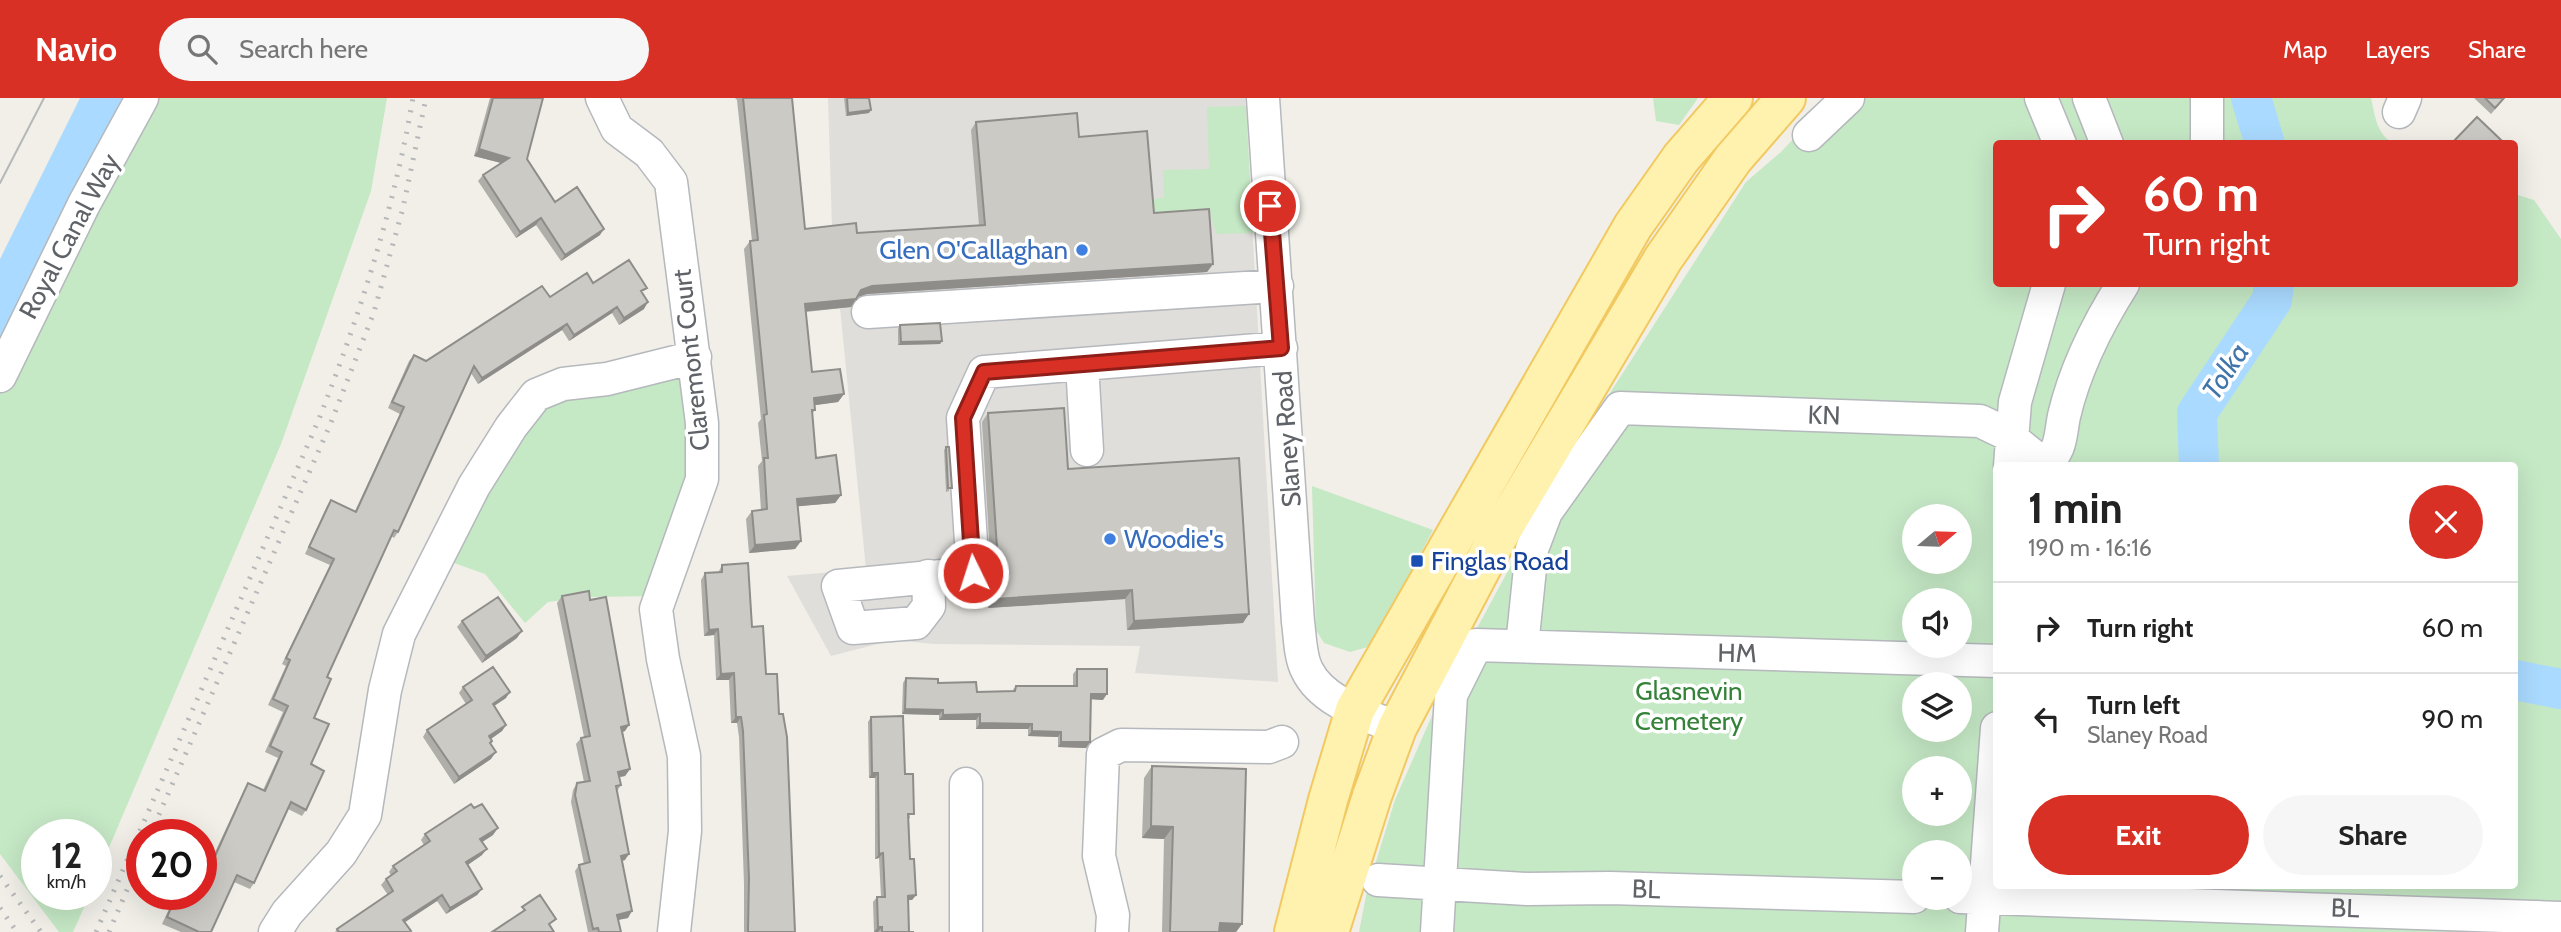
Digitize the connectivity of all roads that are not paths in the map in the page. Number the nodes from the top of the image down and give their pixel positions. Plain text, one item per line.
1 (142, 98) edge
2 (602, 98) edge
3 (1263, 98) edge
4 (1733, 98) edge
5 (1786, 98) edge
6 (1848, 98) edge
7 (2041, 98) edge
8 (2089, 98) edge
9 (2207, 98) edge
10 (1809, 135) dead end
11 (2058, 140) edge
12 (2105, 140) edge
13 (2207, 140) edge
14 (1277, 286) junction
15 (2048, 287) edge
16 (2121, 287) edge
17 (868, 312) dead end
18 (1281, 348) junction
19 (695, 357) junction
20 (1082, 364) junction
21 (0, 376) edge
22 (1087, 450) dead end
23 (2010, 452) edge
24 (2039, 462) edge
25 (2047, 462) edge
26 (928, 576) dead end
27 (1522, 646) junction
28 (1993, 661) edge
29 (1355, 710) junction
30 (1397, 729) junction
31 (1282, 742) dead end
32 (1993, 755) edge
33 (965, 784) dead end
34 (1378, 880) dead end
35 (1440, 886) junction
36 (1902, 897) edge
37 (1972, 897) edge
38 (2193, 907) edge
39 (2561, 918) edge
40 (275, 932) edge
41 (674, 932) edge
42 (966, 932) edge
43 (1112, 932) edge
44 (1294, 932) edge
45 (1329, 932) edge
46 (1437, 932) edge
47 (1982, 932) edge

1 - 21 street, Royal Canal Way
2 - 19 street, Claremont Court
3 - 14 street, Slaney Road
4 - 29 main road
5 - 30 main road
6 - 10 street
7 - 11 street
8 - 12 street
9 - 13 street
14 - 17 street
14 - 18 street, Slaney Road
15 - 23 street
16 - 25 street
18 - 20 street
18 - 29 street, Slaney Road
19 - 40 street
19 - 41 street, Claremont Court
20 - 22 street
20 - 26 street
23 - 24 street, KN
23 - 27 street, KN
27 - 28 street, HM
27 - 35 street, HM
29 - 30 street, Slaney Road
29 - 44 main road
30 - 45 main road
31 - 43 street
32 - 37 street
33 - 42 street
34 - 35 street, BL
35 - 36 street, BL
35 - 46 street
37 - 38 street, BL
37 - 47 street
38 - 39 street, BL

